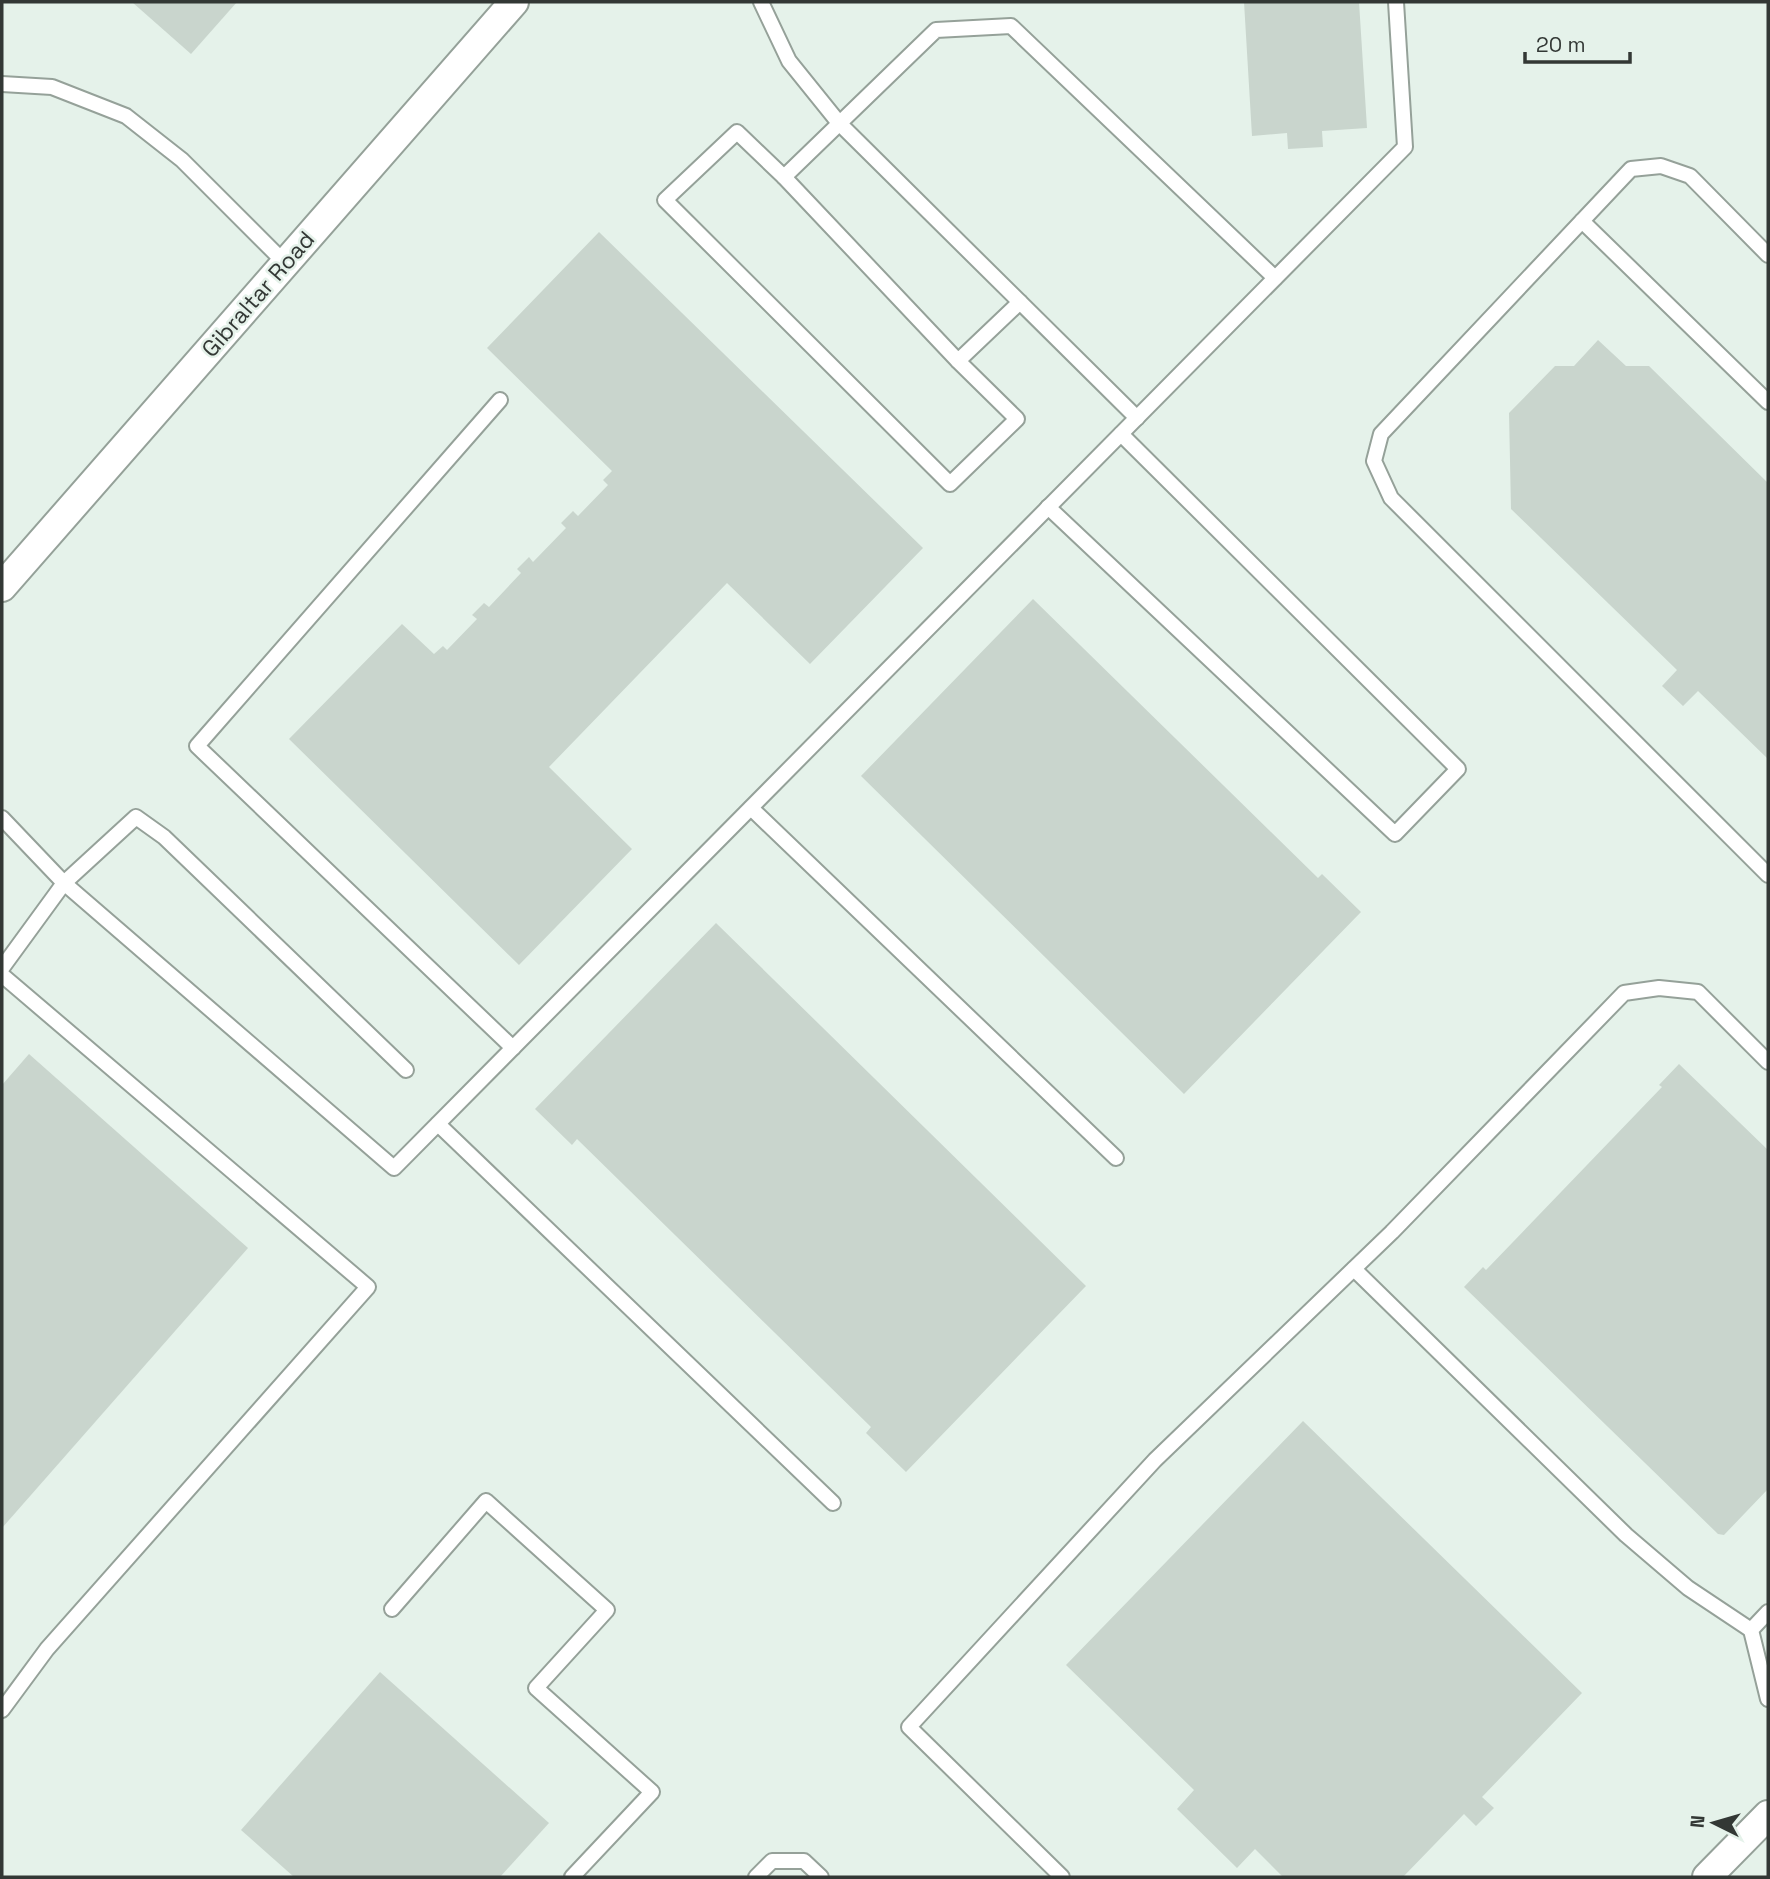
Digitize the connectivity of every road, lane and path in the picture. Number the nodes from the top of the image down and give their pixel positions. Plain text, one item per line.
1 (514, 2) edge
2 (761, 2) edge
3 (1396, 2) edge
4 (2, 83) edge
5 (839, 123) junction
6 (784, 177) junction
7 (1582, 222) junction
8 (1768, 255) edge
9 (285, 263) junction
10 (1275, 278) junction
11 (1020, 303) junction
12 (958, 361) junction
13 (500, 400) dead end
14 (1768, 402) edge
15 (1137, 418) junction
16 (1121, 434) junction
17 (1048, 507) junction
18 (2, 587) edge
19 (751, 808) junction
20 (2, 818) edge
21 (1768, 875) edge
22 (64, 883) junction
23 (2, 968) edge
24 (2, 975) edge
25 (513, 1048) junction
26 (1768, 1062) edge
27 (406, 1070) dead end
28 (438, 1124) junction
29 (1116, 1158) dead end
30 (1354, 1269) junction
31 (833, 1503) dead end
32 (392, 1609) dead end
33 (1768, 1612) edge
34 (1751, 1630) junction
35 (1768, 1699) edge
36 (2, 1710) edge
37 (1768, 1815) edge
38 (572, 1877) edge
39 (756, 1877) edge
40 (821, 1877) edge
41 (1062, 1877) edge
42 (1707, 1877) edge

1 - 9 street, Gibraltar Road
2 - 5 lane
3 - 10 lane
4 - 9 lane
5 - 6 lane
5 - 10 lane
5 - 11 lane
6 - 12 lane
6 - 12 lane
7 - 8 lane
7 - 14 lane
7 - 21 lane
9 - 18 street, Gibraltar Road
10 - 15 lane
11 - 12 lane
11 - 15 lane
13 - 25 lane
15 - 16 lane
16 - 17 lane
16 - 17 lane
17 - 19 lane
19 - 25 lane
19 - 29 lane
20 - 22 lane
22 - 23 lane
22 - 27 lane
22 - 28 lane
24 - 36 lane
25 - 28 lane
26 - 30 lane
28 - 31 lane
30 - 34 lane
30 - 41 lane
32 - 38 lane
33 - 34 lane
34 - 35 lane
37 - 42 street
39 - 40 lane

